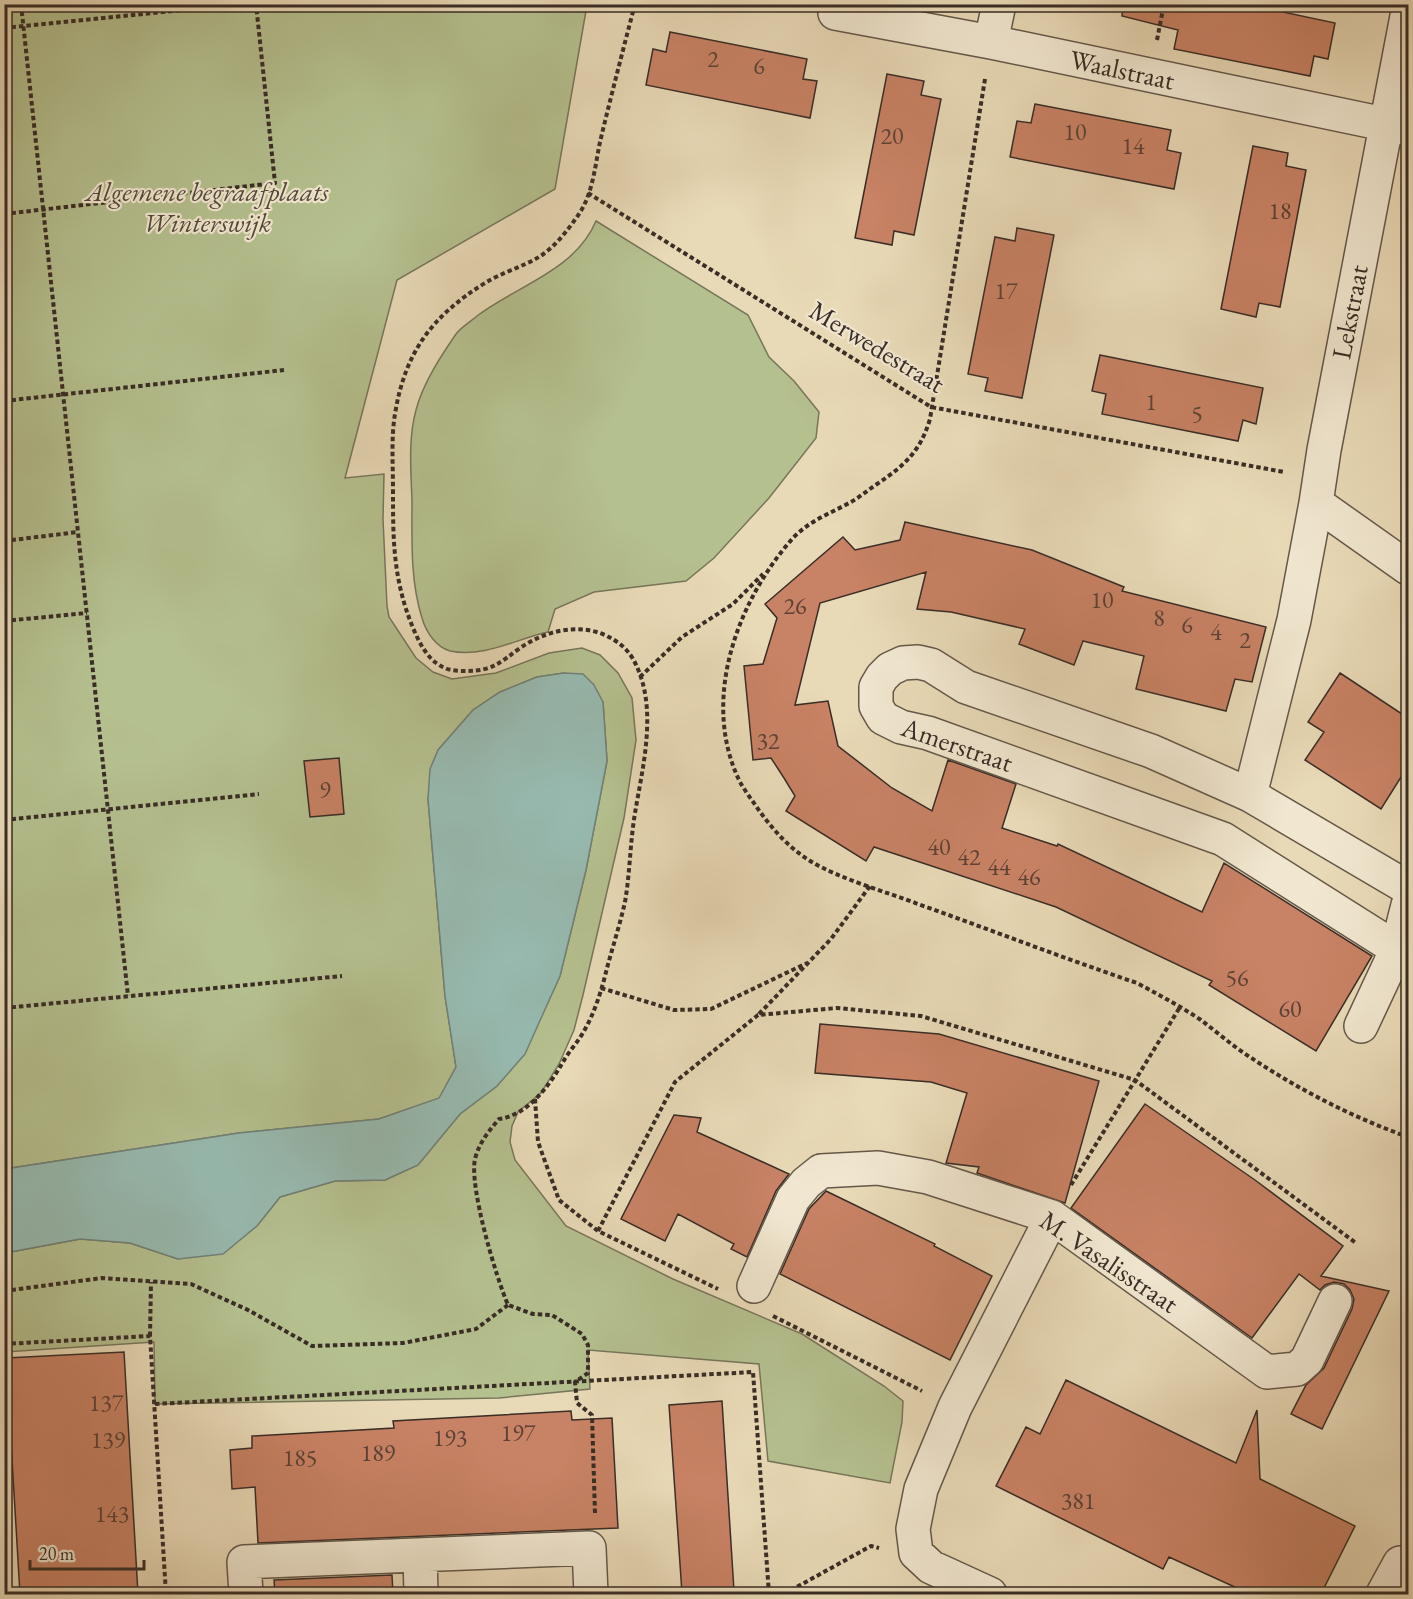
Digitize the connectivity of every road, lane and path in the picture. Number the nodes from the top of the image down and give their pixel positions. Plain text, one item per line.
1 (21, 4) edge
2 (242, 4) edge
3 (256, 4) edge
4 (635, 4) edge
5 (999, 4) edge
6 (835, 12) dead end
7 (1408, 12) edge
8 (23, 26) junction
9 (4, 28) edge
10 (991, 42) junction
11 (1397, 127) edge
12 (588, 193) junction
13 (43, 210) junction
14 (4, 214) edge
15 (284, 370) dead end
16 (63, 394) junction
17 (4, 401) edge
18 (1318, 491) junction
19 (78, 532) junction
20 (4, 541) edge
21 (1408, 567) edge
22 (768, 569) dead end
23 (87, 613) junction
24 (4, 621) edge
25 (640, 677) junction
26 (259, 794) dead end
27 (1250, 795) junction
28 (108, 809) junction
29 (4, 820) edge
30 (870, 886) dead end
31 (1408, 888) edge
32 (1408, 905) edge
33 (1397, 949) junction
34 (807, 963) junction
35 (342, 976) dead end
36 (601, 988) junction
37 (128, 996) junction
38 (1179, 1007) dead end
39 (4, 1008) edge
40 (758, 1015) junction
41 (1361, 1026) dead end
42 (1135, 1080) junction
43 (536, 1099) junction
44 (1052, 1217) junction
45 (598, 1231) junction
46 (1356, 1243) dead end
47 (151, 1282) junction
48 (4, 1291) edge
49 (750, 1297) junction
50 (1335, 1301) dead end
51 (508, 1305) junction
52 (150, 1336) junction
53 (4, 1344) edge
54 (575, 1382) junction
55 (155, 1404) junction
56 (955, 1407) junction
57 (589, 1548) junction
58 (916, 1553) junction
59 (420, 1555) junction
60 (1400, 1563) dead end
61 (166, 1594) edge
62 (246, 1594) edge
63 (421, 1594) edge
64 (591, 1594) edge
65 (769, 1594) edge
66 (784, 1594) edge
67 (990, 1594) edge
68 (1383, 1594) edge

1 - 8 path
2 - 8 path
3 - 13 path
4 - 12 path
5 - 10 street
6 - 10 street, Waalstraat
7 - 11 street, Lekstraat
8 - 9 path
8 - 13 path
10 - 11 street, Waalstraat
11 - 18 street, Lekstraat
12 - 18 path, Merwedestraat
12 - 25 path
13 - 14 path
13 - 16 path
15 - 16 path
16 - 17 path
16 - 19 path
18 - 21 street
18 - 27 street
19 - 20 path
19 - 23 path
22 - 25 path
23 - 24 path
23 - 28 path
25 - 36 path
26 - 28 path
27 - 31 street, Amerstraat
27 - 33 street, Amerstraat
28 - 29 path
28 - 37 path
30 - 34 path
32 - 33 street
33 - 41 street
34 - 36 path
34 - 40 path
35 - 37 path
36 - 43 path
37 - 39 path
38 - 42 path
40 - 42 path
40 - 45 path
42 - 44 path
42 - 46 path
43 - 45 path
43 - 51 path
44 - 49 street, M. Vasalisstraat
44 - 50 street, M. Vasalisstraat
44 - 56 street
45 - 49 path
47 - 48 path
47 - 51 path
47 - 52 path
49 - 56 path
51 - 54 path
52 - 53 path
52 - 55 path
54 - 55 path
54 - 57 path
54 - 65 path
55 - 61 path
56 - 58 street
57 - 59 street
57 - 64 street
58 - 66 path
58 - 67 street
59 - 62 street
59 - 63 street
60 - 68 street

